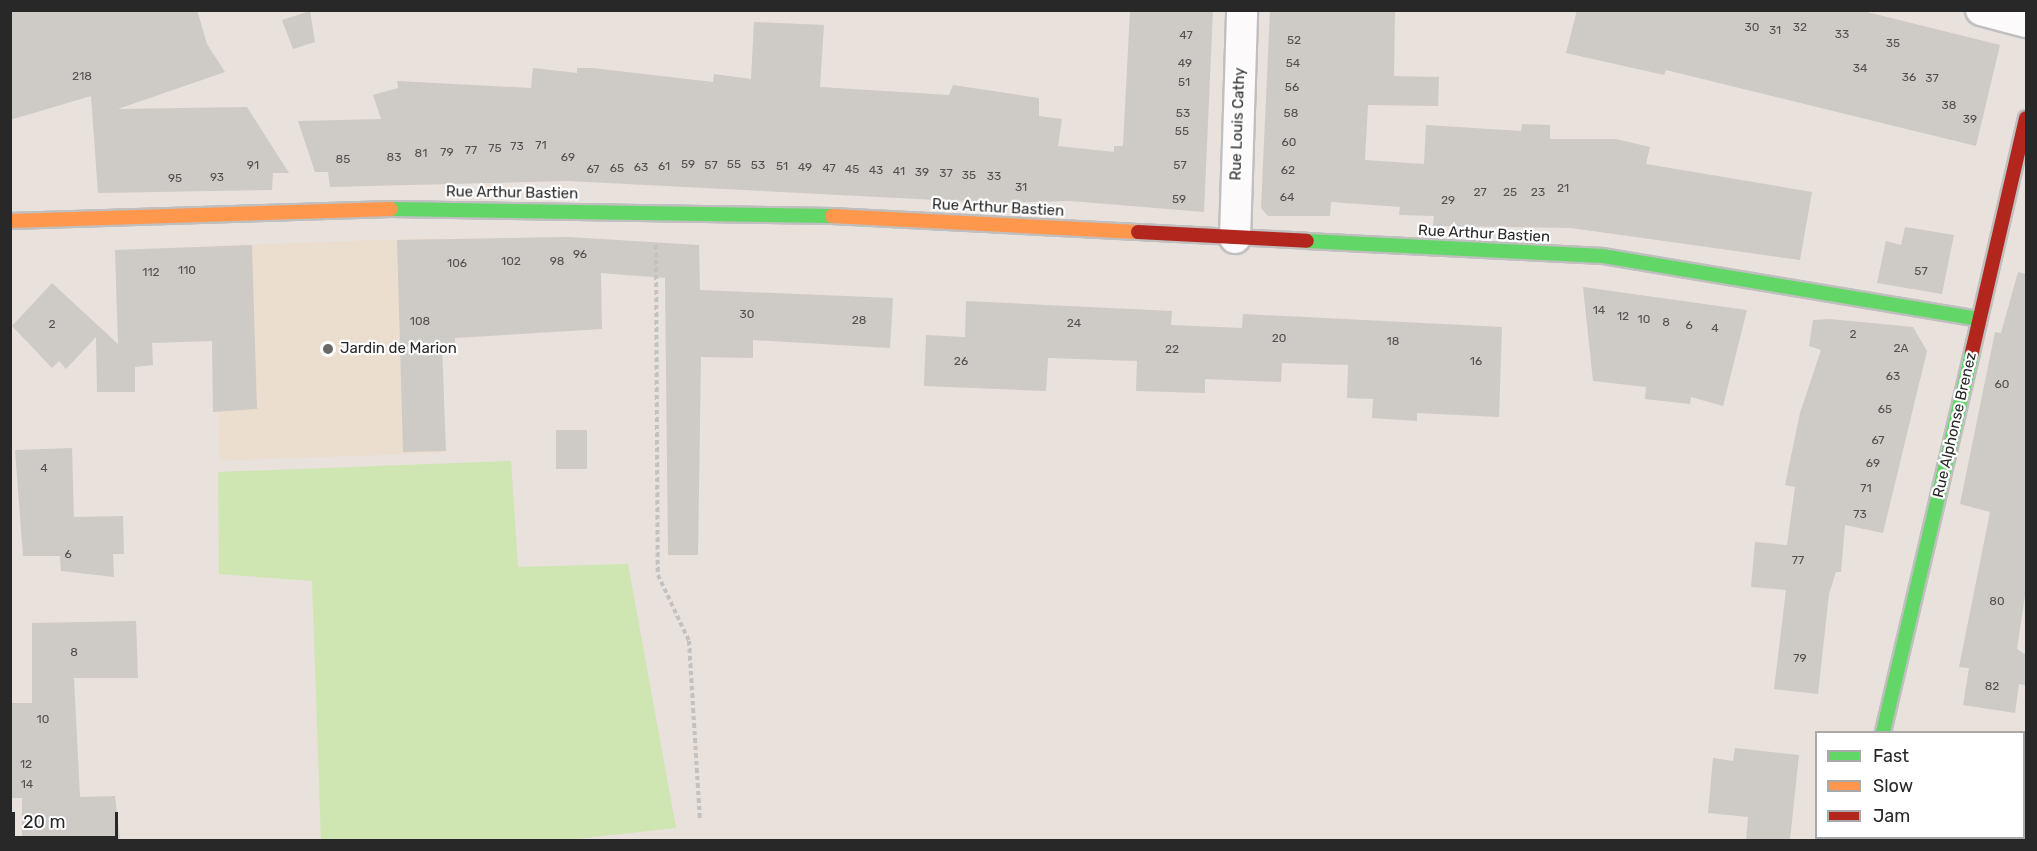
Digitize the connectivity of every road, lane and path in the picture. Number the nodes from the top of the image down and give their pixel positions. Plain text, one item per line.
1 (1242, 10) edge
2 (1981, 10) edge
3 (2026, 22) edge
4 (2026, 118) edge
5 (2022, 159) edge
6 (656, 211) junction
7 (10, 221) edge
8 (1234, 237) junction
9 (1979, 319) junction
10 (1883, 731) edge
11 (700, 821) dead end

1 - 8 street, Rue Louis Cathy
2 - 3 street
4 - 5 street, Rue Alphonse Brenez
5 - 9 street, Rue Alphonse Brenez
6 - 7 street, Rue Arthur Bastien
6 - 8 street, Rue Arthur Bastien
6 - 11 path
8 - 9 street, Rue Arthur Bastien
9 - 10 street, Rue Alphonse Brenez

